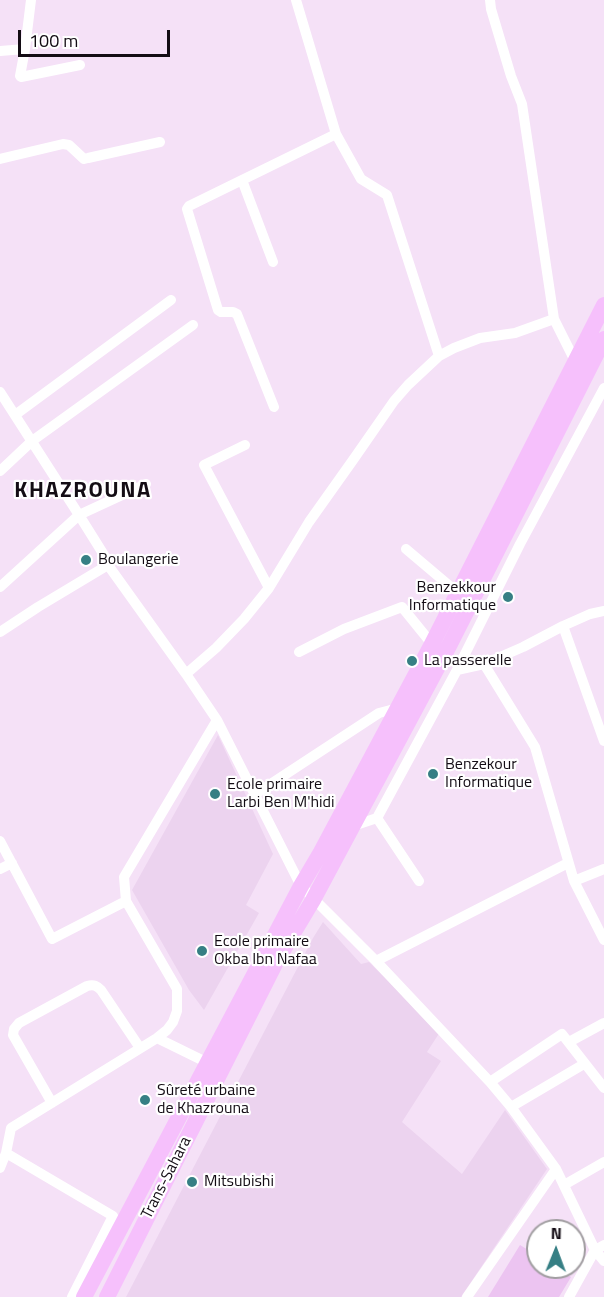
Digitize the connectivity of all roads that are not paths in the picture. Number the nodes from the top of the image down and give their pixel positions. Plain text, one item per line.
1 (31, 0) edge
2 (296, 0) edge
3 (490, 0) edge
4 (25, 49) junction
5 (0, 51) edge
6 (80, 65) dead end
7 (336, 134) junction
8 (160, 142) dead end
9 (0, 159) edge
10 (242, 180) junction
11 (273, 262) dead end
12 (171, 300) dead end
13 (604, 305) edge
14 (554, 319) junction
15 (193, 325) dead end
16 (604, 339) edge
17 (439, 356) junction
18 (575, 361) junction
19 (604, 388) edge
20 (0, 392) edge
21 (274, 407) dead end
22 (15, 415) junction
23 (32, 441) junction
24 (245, 445) dead end
25 (0, 471) edge
26 (146, 484) dead end
27 (79, 516) junction
28 (406, 549) dead end
29 (108, 565) junction
30 (0, 587) edge
31 (269, 588) junction
32 (458, 593) junction
33 (604, 611) edge
34 (563, 626) junction
35 (0, 632) edge
36 (432, 644) junction
37 (299, 652) dead end
38 (484, 664) junction
39 (457, 670) junction
40 (186, 674) junction
41 (398, 708) junction
42 (217, 720) junction
43 (604, 741) edge
44 (254, 795) junction
45 (377, 818) junction
46 (353, 826) junction
47 (0, 841) edge
48 (568, 862) junction
49 (12, 863) junction
50 (0, 869) edge
51 (604, 869) edge
52 (419, 881) dead end
53 (574, 881) junction
54 (301, 886) junction
55 (314, 900) junction
56 (126, 901) junction
57 (604, 940) edge
58 (376, 961) junction
59 (604, 1023) edge
60 (156, 1038) junction
61 (568, 1042) junction
62 (140, 1048) junction
63 (208, 1063) junction
64 (584, 1064) junction
65 (490, 1082) junction
66 (604, 1088) edge
67 (52, 1103) junction
68 (511, 1107) junction
69 (6, 1153) junction
70 (604, 1162) edge
71 (0, 1168) edge
72 (556, 1169) junction
73 (564, 1185) junction
74 (600, 1248) edge
75 (604, 1261) edge
76 (72, 1297) edge
77 (84, 1297) edge
78 (107, 1297) edge
79 (467, 1297) edge
80 (569, 1297) edge

1 - 4 street
2 - 7 street
3 - 14 street
4 - 5 street
4 - 6 street
7 - 10 street
7 - 17 street
8 - 9 street
10 - 11 street
10 - 21 street
12 - 22 street
13 - 18 highway
14 - 17 street
14 - 18 street
15 - 23 street
16 - 46 highway, Trans-Sahara
17 - 31 street
18 - 32 highway
19 - 39 street
20 - 22 street
22 - 23 street
23 - 25 street
23 - 27 street
24 - 31 street
26 - 27 street
27 - 29 street
27 - 30 street
28 - 32 street
29 - 35 street
29 - 40 street
31 - 40 street
32 - 36 highway
33 - 34 street
34 - 38 street
34 - 43 street
36 - 37 street
36 - 41 highway
38 - 39 street
38 - 48 street
39 - 45 street
40 - 42 street
41 - 44 street
41 - 54 highway
42 - 44 street
42 - 56 street
44 - 54 street
45 - 46 street
45 - 52 street
46 - 55 highway, Trans-Sahara
47 - 49 street
48 - 53 street
48 - 58 street
49 - 50 street
49 - 56 street
51 - 53 street
53 - 57 street
54 - 55 street
54 - 63 highway
55 - 58 street
55 - 78 highway, Trans-Sahara
56 - 60 street
58 - 65 street
59 - 61 street
60 - 62 street
60 - 63 street
61 - 64 street
61 - 65 street
62 - 67 street
62 - 67 street
63 - 77 highway
64 - 66 street
64 - 68 street
65 - 68 street
67 - 69 street
68 - 72 street
69 - 71 street
69 - 76 street
70 - 73 street
72 - 73 street
72 - 79 street
73 - 74 street
74 - 75 street
74 - 80 street

